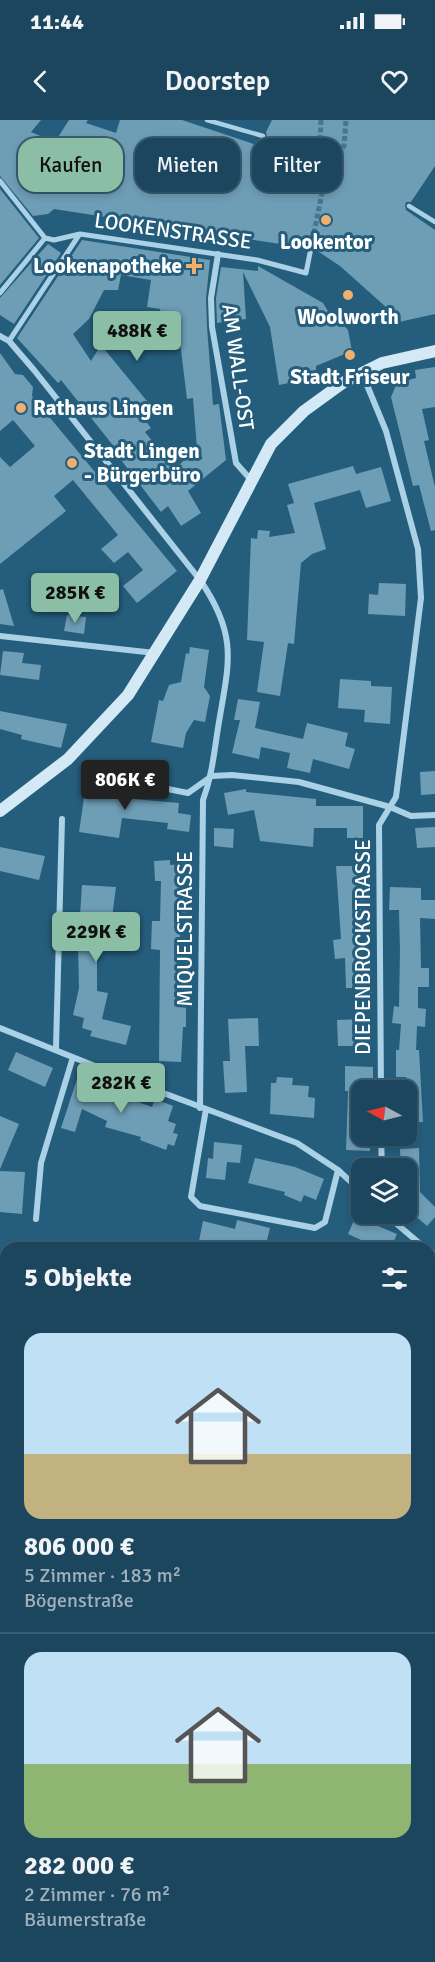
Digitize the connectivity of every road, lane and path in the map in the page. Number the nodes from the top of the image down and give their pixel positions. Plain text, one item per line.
1 (207, 120) edge
2 (263, 136) dead end
3 (0, 181) edge
4 (409, 206) dead end
5 (435, 222) edge
6 (80, 234) junction
7 (45, 238) junction
8 (311, 248) tunnel mouth
9 (218, 254) junction
10 (0, 294) edge
11 (0, 336) edge
12 (9, 341) junction
13 (435, 351) edge
14 (362, 373) junction
15 (64, 409) junction
16 (56, 415) dead end
17 (251, 480) junction
18 (201, 580) junction
19 (0, 636) edge
20 (155, 653) junction
21 (212, 776) junction
22 (106, 777) dead end
23 (390, 807) junction
24 (0, 811) edge
25 (435, 815) edge
26 (62, 819) dead end
27 (0, 1028) edge
28 (56, 1048) junction
29 (73, 1056) junction
30 (381, 1080) edge
31 (203, 1108) junction
32 (338, 1170) junction
33 (351, 1182) edge
34 (36, 1219) dead end
35 (397, 1224) edge
36 (418, 1242) edge

1 - 2 lane
3 - 7 street
4 - 5 lane
6 - 7 street, LOOKENSTRASSE
6 - 9 street, LOOKENSTRASSE
6 - 12 street
7 - 10 street
8 - 9 street, LOOKENSTRASSE
9 - 17 street, AM WALL-OST
11 - 12 street
12 - 15 street, MIQUELSTRASSE
13 - 14 main road
14 - 17 main road
14 - 23 street, DIEPENBROCKSTRASSE
15 - 16 lane
15 - 18 street, MIQUELSTRASSE
17 - 18 main road
18 - 20 main road
18 - 21 street, MIQUELSTRASSE
19 - 20 street
20 - 24 main road
21 - 22 street
21 - 23 street
21 - 31 street, MIQUELSTRASSE
23 - 25 street
23 - 30 street, DIEPENBROCKSTRASSE
26 - 28 street
27 - 28 street
28 - 29 street
29 - 31 street
29 - 34 street
31 - 32 street
31 - 32 street, MIQUELSTRASSE
32 - 33 street
35 - 36 street

